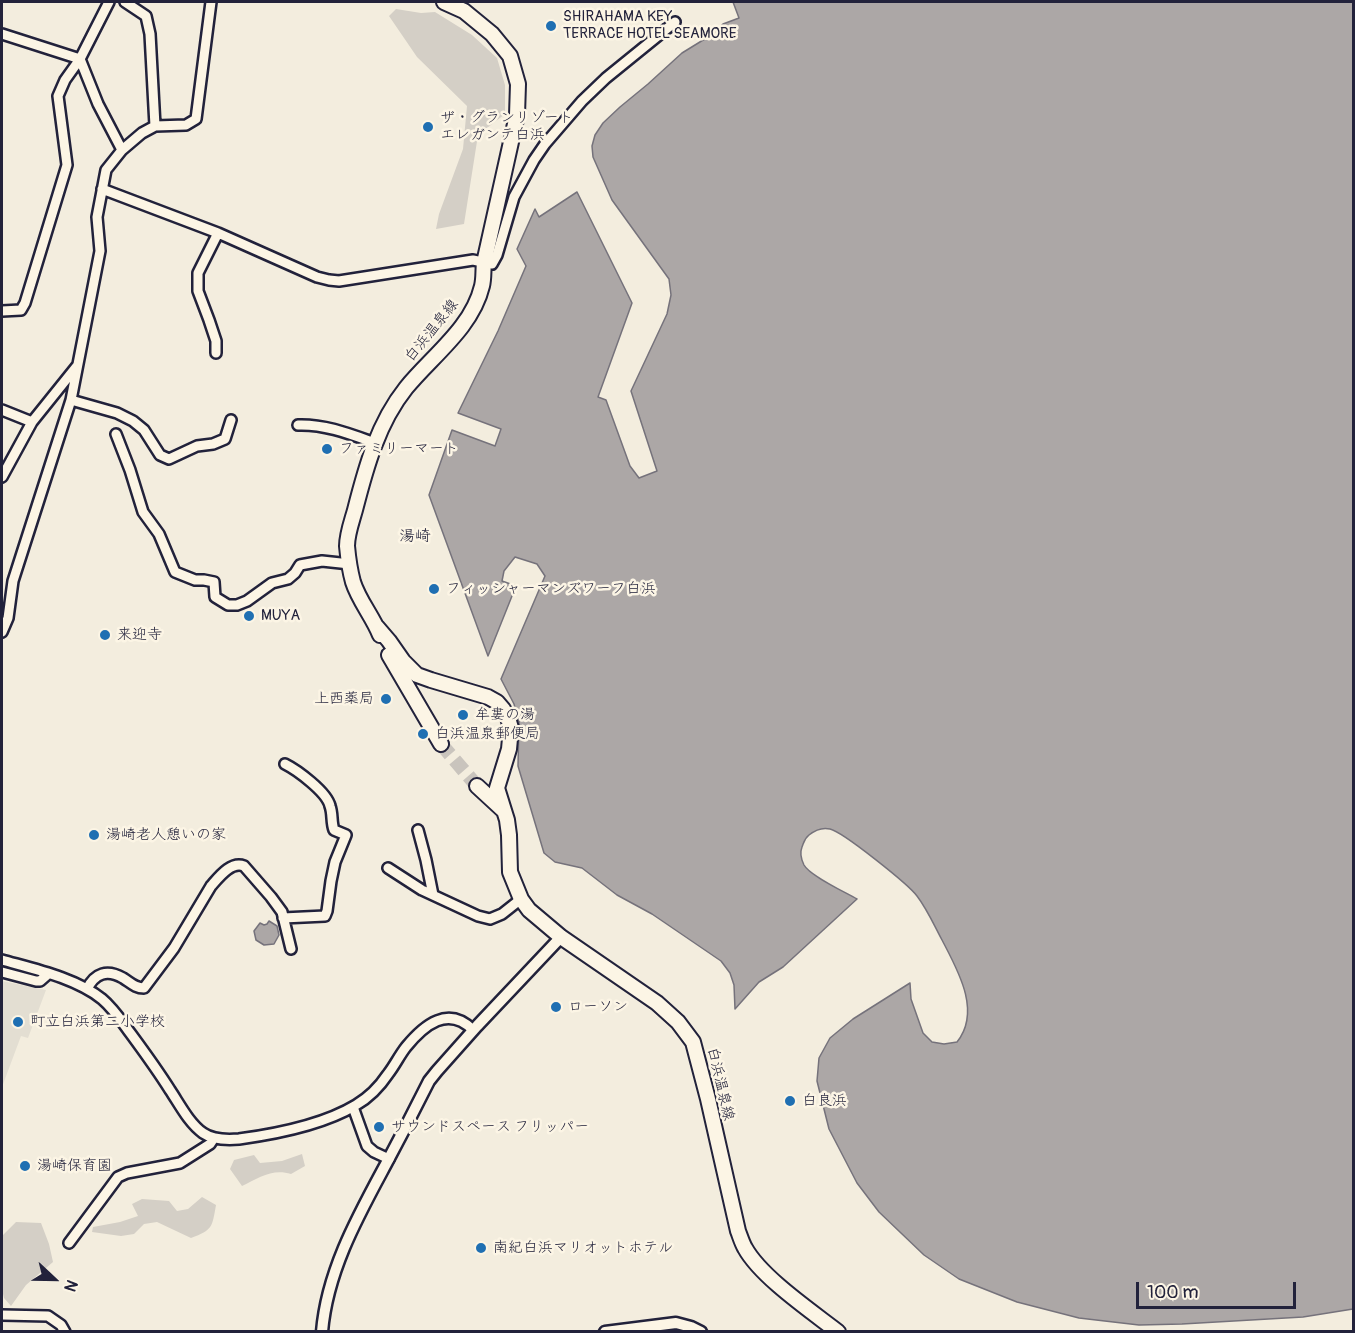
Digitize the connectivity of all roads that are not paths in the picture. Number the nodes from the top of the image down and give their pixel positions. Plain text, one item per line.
1 (109, 2) edge
2 (125, 2) edge
3 (211, 2) edge
4 (444, 2) edge
5 (675, 22) dead end
6 (2, 34) edge
7 (80, 59) junction
8 (155, 126) junction
9 (122, 150) junction
10 (102, 189) junction
11 (218, 233) junction
12 (484, 263) junction
13 (2, 311) edge
14 (216, 353) dead end
15 (78, 364) junction
16 (71, 400) junction
17 (2, 410) edge
18 (231, 420) dead end
19 (32, 422) junction
20 (298, 425) dead end
21 (116, 434) dead end
22 (375, 443) junction
23 (2, 477) edge
24 (350, 564) junction
25 (377, 627) junction
26 (2, 632) edge
27 (441, 744) tunnel mouth
28 (285, 764) dead end
29 (477, 786) tunnel mouth
30 (504, 812) junction
31 (418, 830) dead end
32 (388, 868) dead end
33 (433, 895) junction
34 (521, 899) junction
35 (283, 918) junction
36 (561, 937) junction
37 (291, 949) dead end
38 (2, 960) edge
39 (2, 972) edge
40 (48, 974) junction
41 (87, 989) junction
42 (473, 1030) junction
43 (353, 1107) junction
44 (214, 1138) junction
45 (389, 1159) junction
46 (69, 1243) dead end
47 (2, 1315) edge
48 (65, 1332) edge
49 (321, 1332) edge
50 (605, 1332) edge
51 (700, 1332) edge
52 (838, 1332) edge

1 - 7 street
2 - 8 street
3 - 8 street
4 - 12 main road, 白浜温泉線
5 - 12 street
6 - 7 street
7 - 9 street
7 - 13 street
8 - 9 street
9 - 10 street
10 - 11 street
10 - 15 street
11 - 12 street
11 - 14 street
12 - 22 main road, 白浜温泉線
15 - 16 street
15 - 19 street
16 - 18 street
16 - 26 street
17 - 19 street
19 - 23 street
20 - 22 street
21 - 24 street
22 - 24 main road, 白浜温泉線
24 - 25 main road, 白浜温泉線
25 - 27 main road, 白浜温泉線
25 - 30 main road, 白浜温泉線
28 - 35 street
29 - 30 main road
30 - 34 main road, 白浜温泉線
31 - 33 street
32 - 33 street
33 - 34 street
34 - 36 main road, 白浜温泉線
35 - 37 street
35 - 41 street
36 - 42 street
36 - 52 main road, 白浜温泉線
38 - 40 street
39 - 40 street
40 - 41 street
41 - 44 street
42 - 43 street
42 - 45 street
43 - 44 street
43 - 45 street
44 - 46 street
45 - 49 street
47 - 48 street
50 - 51 street

